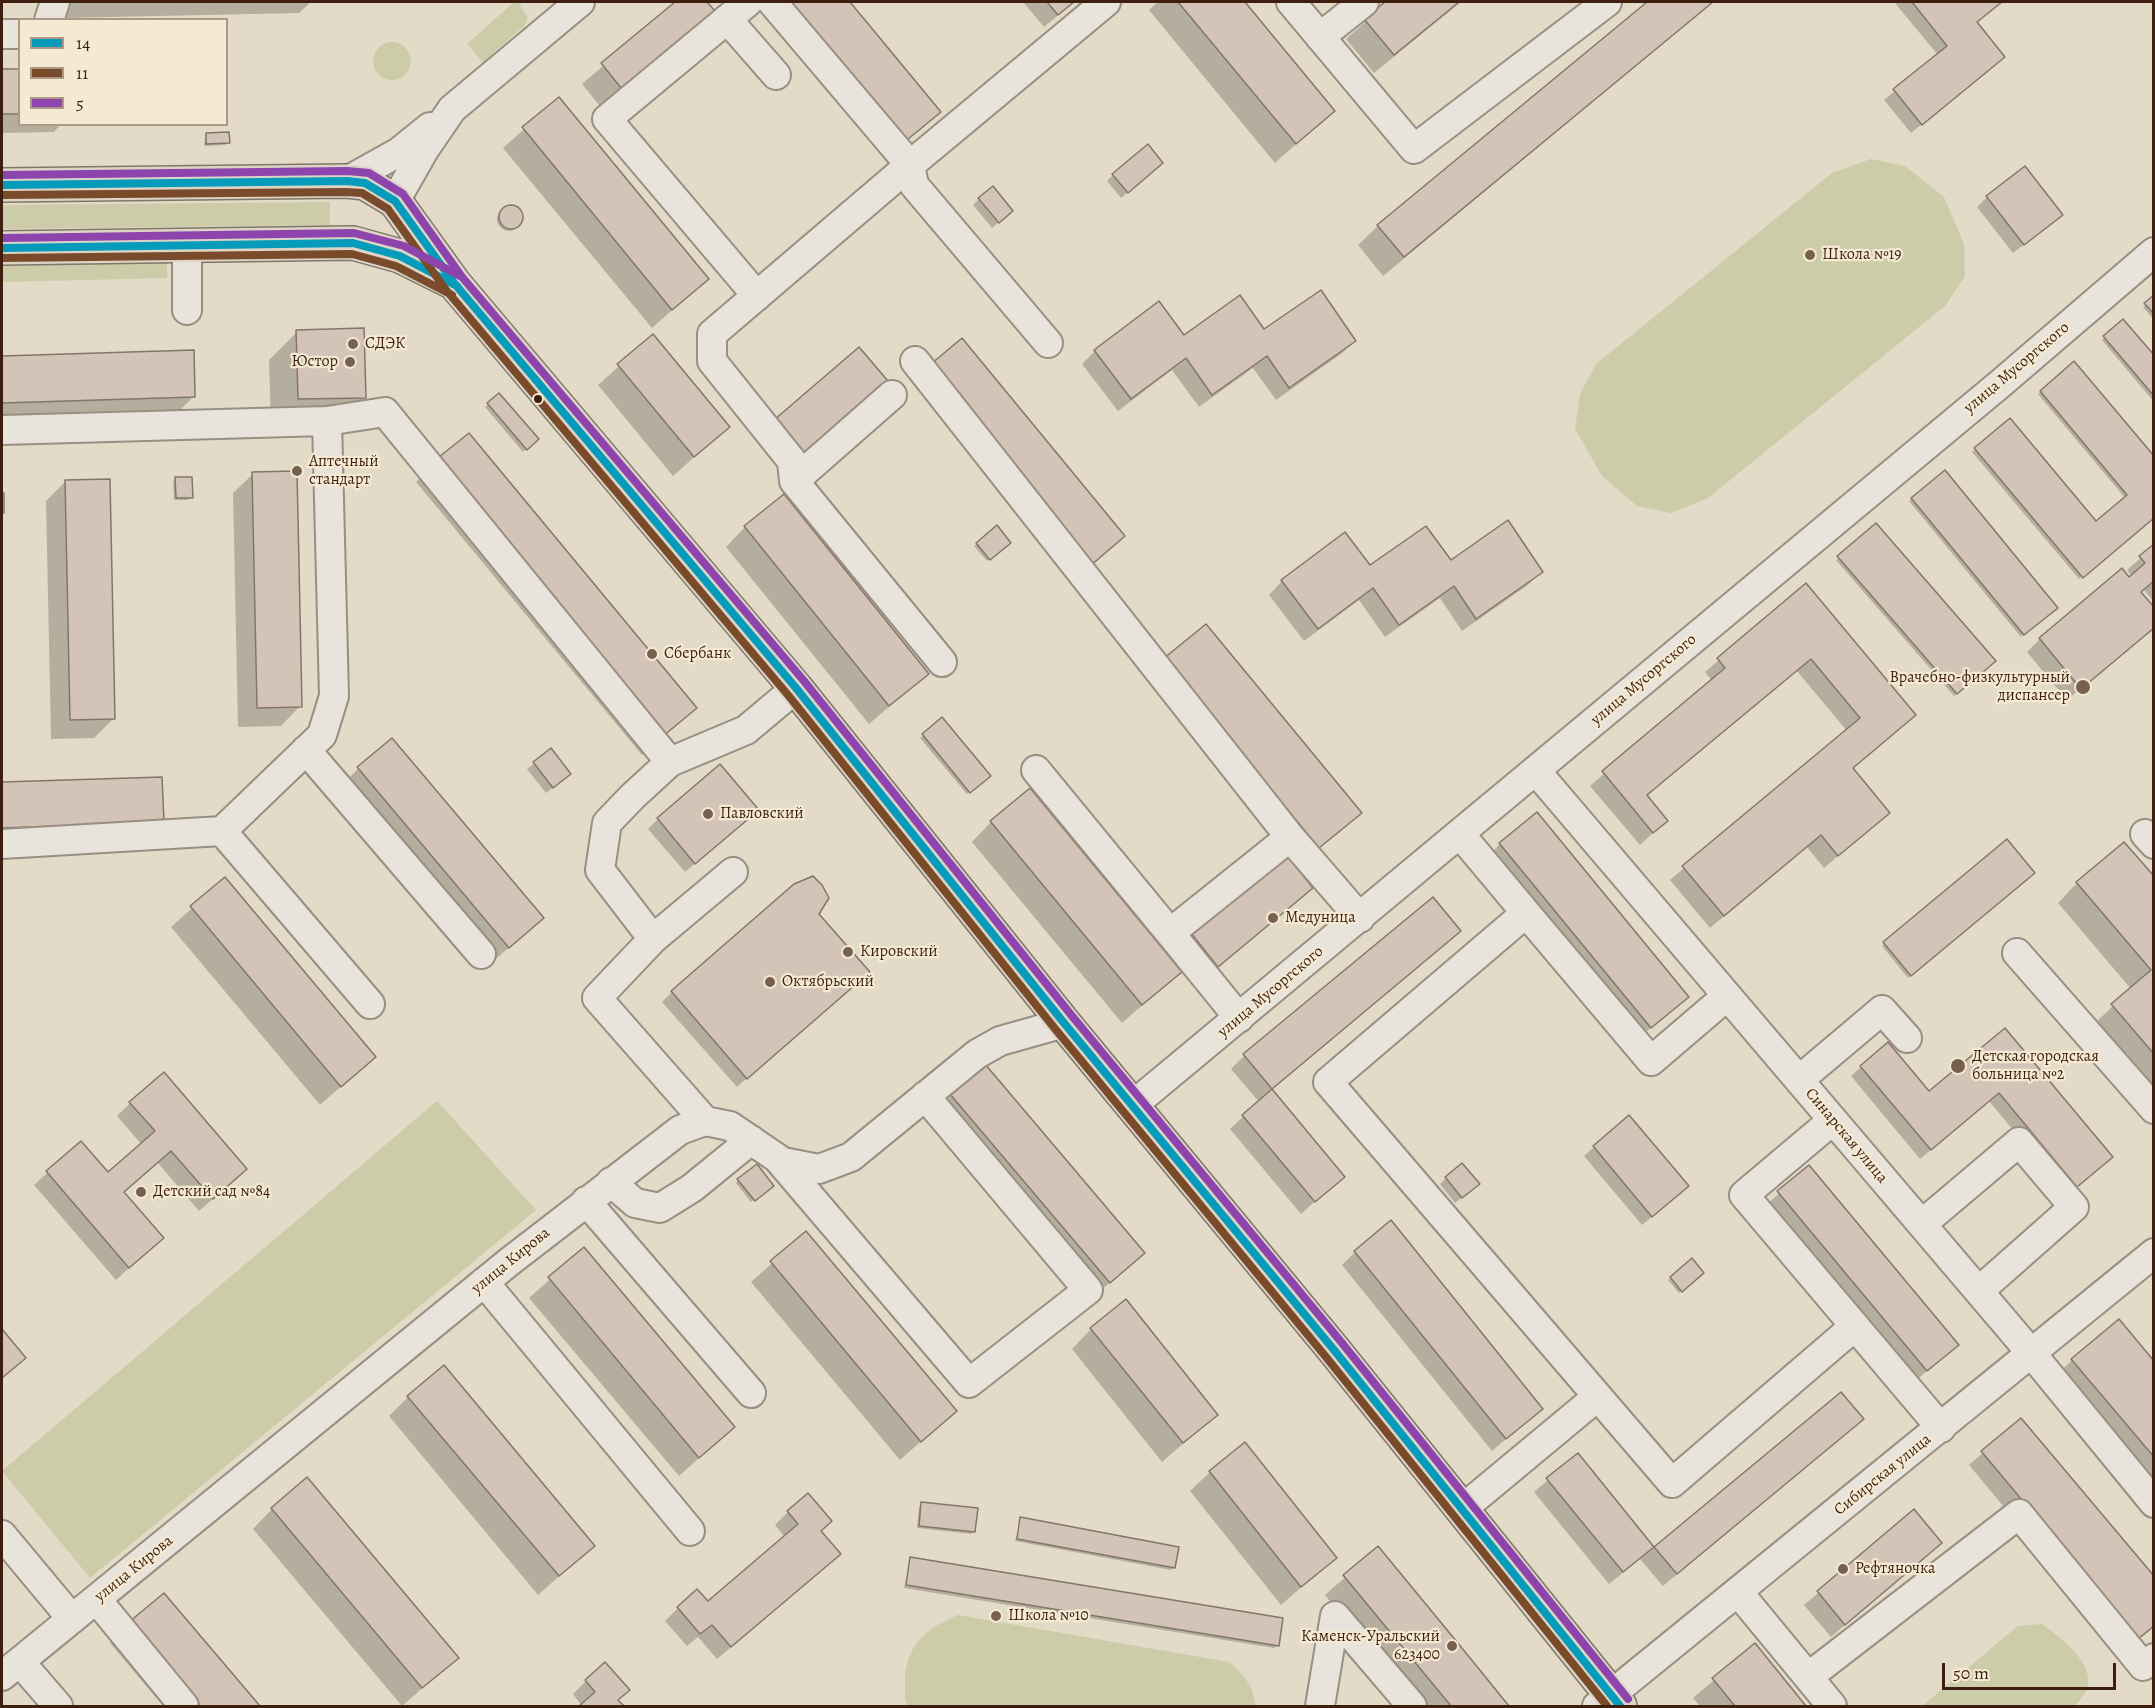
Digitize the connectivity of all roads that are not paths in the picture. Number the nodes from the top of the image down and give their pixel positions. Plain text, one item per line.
1 (55, 2) edge
2 (580, 2) edge
3 (772, 2) edge
4 (1106, 2) edge
5 (1291, 2) edge
6 (1364, 2) edge
7 (1607, 2) edge
8 (738, 10) edge
9 (50, 18) edge
10 (2, 34) edge
11 (18, 34) edge
12 (1320, 37) junction
13 (776, 75) dead end
14 (452, 109) junction
15 (910, 165) junction
16 (347, 181) junction
17 (2, 185) edge
18 (395, 201) junction
19 (353, 243) junction
20 (187, 245) junction
21 (2, 248) edge
22 (2154, 252) edge
23 (454, 283) junction
24 (757, 296) junction
25 (187, 310) dead end
26 (1048, 343) dead end
27 (915, 361) dead end
28 (892, 395) dead end
29 (327, 421) junction
30 (2, 430) edge
31 (794, 481) junction
32 (942, 662) dead end
33 (796, 688) junction
34 (306, 750) junction
35 (670, 762) junction
36 (1036, 770) dead end
37 (1536, 771) junction
38 (222, 831) junction
39 (1460, 834) junction
40 (1290, 837) junction
41 (2, 844) edge
42 (733, 872) dead end
43 (1526, 913) junction
44 (1360, 918) junction
45 (1170, 933) junction
46 (653, 939) junction
47 (2017, 953) dead end
48 (481, 954) dead end
49 (1727, 996) junction
50 (370, 1004) dead end
51 (1239, 1018) junction
52 (1064, 1023) junction
53 (1907, 1038) dead end
54 (1799, 1080) junction
55 (925, 1096) junction
56 (1133, 1105) junction
57 (2154, 1110) edge
58 (1833, 1120) junction
59 (705, 1121) junction
60 (751, 1140) junction
61 (778, 1159) junction
62 (611, 1182) junction
63 (586, 1201) junction
64 (1922, 1224) junction
65 (2154, 1253) edge
66 (484, 1282) junction
67 (1979, 1291) junction
68 (1855, 1326) junction
69 (2032, 1354) junction
70 (751, 1393) dead end
71 (1598, 1397) junction
72 (1941, 1428) junction
73 (2154, 1503) edge
74 (1461, 1510) junction
75 (690, 1532) dead end
76 (2, 1535) edge
77 (1738, 1592) junction
78 (97, 1600) junction
79 (72, 1619) junction
80 (2150, 1667) edge
81 (8, 1668) edge
82 (1808, 1677) junction
83 (1609, 1703) edge
84 (58, 1707) edge
85 (184, 1707) edge
86 (1320, 1707) edge
87 (1412, 1707) edge
88 (1832, 1707) edge

1 - 9 street
2 - 14 street
3 - 15 street
4 - 15 street
5 - 12 street
6 - 12 street
7 - 12 street
8 - 13 street
8 - 24 street
10 - 11 street
14 - 16 street
14 - 18 street
15 - 24 street
15 - 26 street
16 - 17 main road
16 - 18 main road
18 - 19 main road
18 - 23 main road
19 - 20 main road
19 - 23 main road
20 - 21 main road
20 - 25 street
22 - 37 street, улица Мусоргского
23 - 33 main road
24 - 31 street
27 - 40 street
28 - 31 street
29 - 30 street
29 - 34 street
29 - 35 street
31 - 32 street
33 - 35 street
33 - 52 main road
34 - 38 street
34 - 48 street
35 - 46 street
36 - 45 street
37 - 39 street, улица Мусоргского
37 - 49 street, Синарская улица
38 - 41 street
38 - 50 street
39 - 43 street
39 - 44 street, улица Мусоргского
40 - 44 street
40 - 45 street
42 - 46 street
43 - 49 street
43 - 71 street
44 - 51 street, улица Мусоргского
45 - 51 street
46 - 59 street
47 - 57 street
49 - 54 street, Синарская улица
51 - 56 street, улица Мусоргского
52 - 55 street
52 - 56 main road
53 - 54 street
54 - 58 street, Синарская улица
55 - 61 street
55 - 61 street
56 - 74 main road
58 - 64 street, Синарская улица
58 - 68 street
59 - 60 street
59 - 62 street, улица Кирова
60 - 61 street
60 - 62 street
62 - 63 street, улица Кирова
63 - 66 street, улица Кирова
63 - 70 street
64 - 67 street, Синарская улица
64 - 67 street
65 - 69 street, Сибирская улица
66 - 75 street
66 - 78 street, улица Кирова
67 - 69 street, Синарская улица
68 - 71 street
68 - 72 street
69 - 72 street, Сибирская улица
69 - 73 street, Синарская улица
71 - 74 street
72 - 77 street, Сибирская улица
74 - 83 main road
76 - 79 street
77 - 82 street
77 - 83 street, Сибирская улица
78 - 79 street, улица Кирова
78 - 85 street
79 - 81 street, улица Кирова
80 - 82 street
81 - 84 street
82 - 88 street
86 - 87 street

